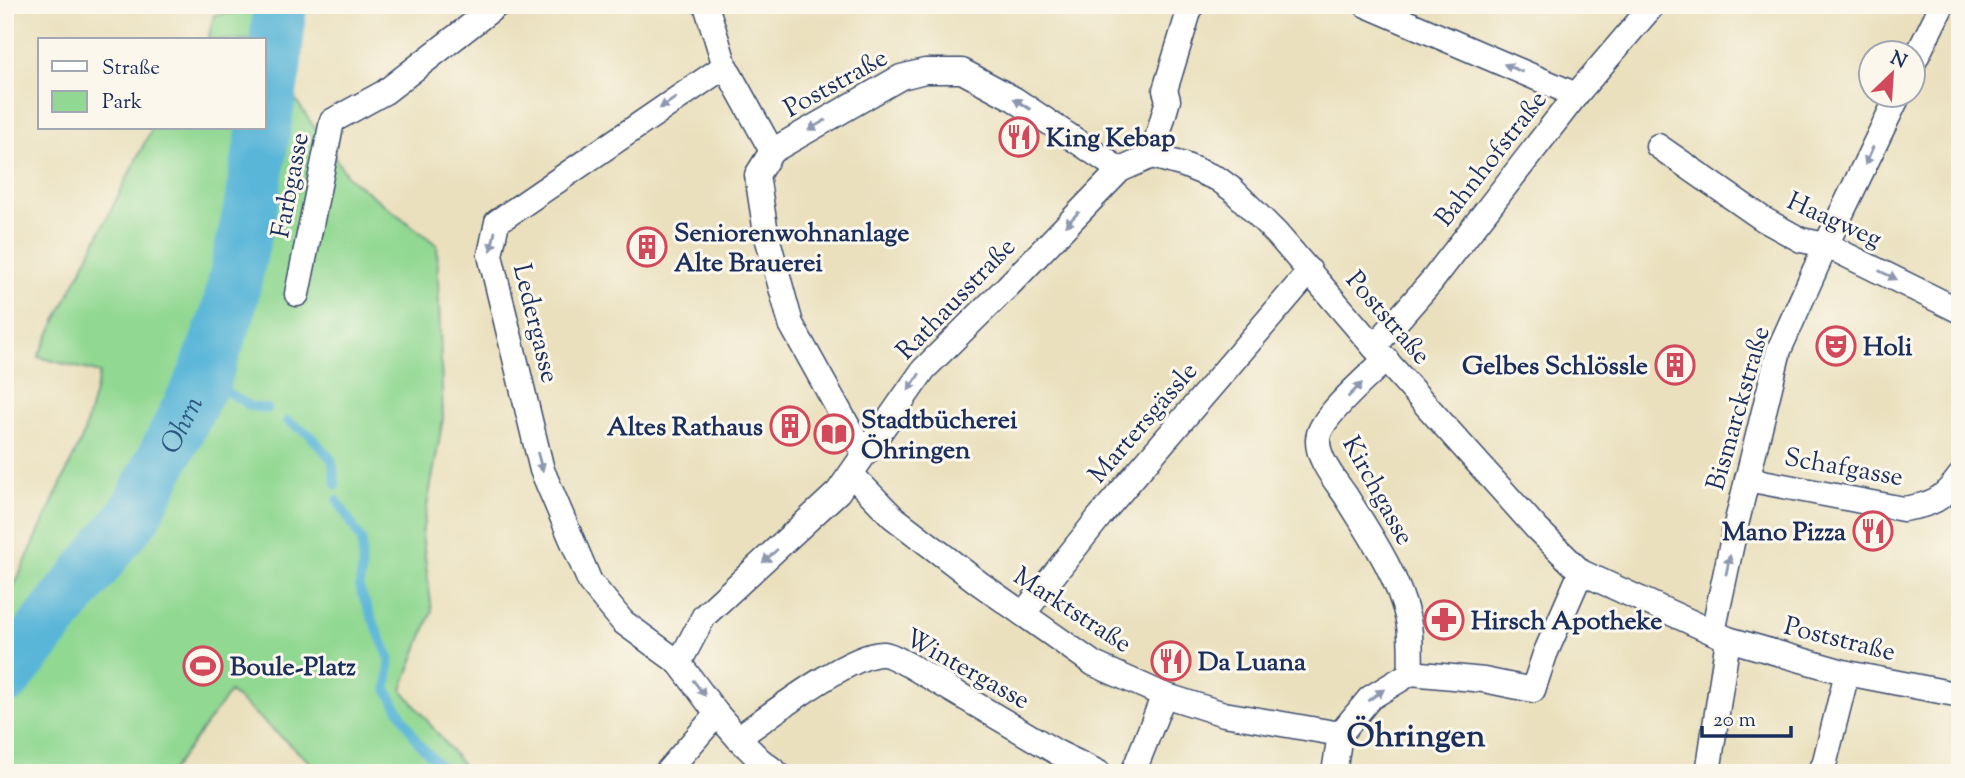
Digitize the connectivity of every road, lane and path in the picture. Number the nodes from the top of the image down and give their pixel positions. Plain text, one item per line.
1 (497, 5) edge
2 (706, 5) edge
3 (1191, 5) edge
4 (1366, 5) edge
5 (1653, 5) edge
6 (1942, 5) edge
7 (1926, 39) edge
8 (725, 65) junction
9 (1576, 95) junction
10 (1892, 108) edge
11 (1658, 146) dead end
12 (772, 151) junction
13 (1152, 156) junction
14 (1119, 170) junction
15 (1826, 245) junction
16 (1310, 271) junction
17 (297, 294) dead end
18 (1960, 311) edge
19 (1380, 353) junction
20 (866, 453) junction
21 (851, 474) junction
22 (1960, 476) edge
23 (1747, 479) junction
24 (1581, 572) junction
25 (1023, 614) junction
26 (1721, 635) junction
27 (679, 663) junction
28 (1847, 673) junction
29 (1411, 674) junction
30 (1164, 695) junction
31 (1960, 695) edge
32 (717, 714) junction
33 (1340, 734) junction
34 (738, 737) junction
35 (666, 773) edge
36 (777, 773) edge
37 (1099, 773) edge
38 (1133, 773) edge
39 (1334, 773) edge
40 (1709, 773) edge
41 (1819, 773) edge

1 - 17 street, Farbgasse
2 - 8 street
3 - 13 street
9 -> 4 street
5 - 9 street, Bahnhofstraße
6 - 7 street
8 - 12 street
8 -> 27 street, Ledergasse
9 - 19 street, Bahnhofstraße
10 -> 15 street, Bismarckstraße
11 - 15 street, Haagweg
14 -> 12 street, Poststraße
12 - 20 street
13 - 14 street
13 - 16 street, Poststraße
14 -> 20 street, Rathausstraße
15 -> 18 street, Haagweg
15 - 23 street, Bismarckstraße
16 - 19 street, Poststraße
16 - 25 street, Martersgässle
19 - 24 street, Poststraße
29 -> 19 street, Kirchgasse
20 - 21 street, Rathausstraße
21 - 25 street, Marktstraße
21 -> 27 street, Rathausstraße
22 - 23 street, Schafgasse
26 -> 23 street, Bismarckstraße
24 - 26 street, Poststraße
24 - 29 street
25 - 30 street, Marktstraße
26 - 28 street, Poststraße
26 - 40 street, Bismarckstraße
27 -> 32 street, Ledergasse
28 - 31 street, Poststraße
28 - 41 street
33 -> 29 street
30 - 33 street, Marktstraße
30 - 38 street
32 - 34 street, Ledergasse
32 - 35 street
33 - 39 street
34 - 36 street, Ledergasse
34 - 37 street, Wintergasse

